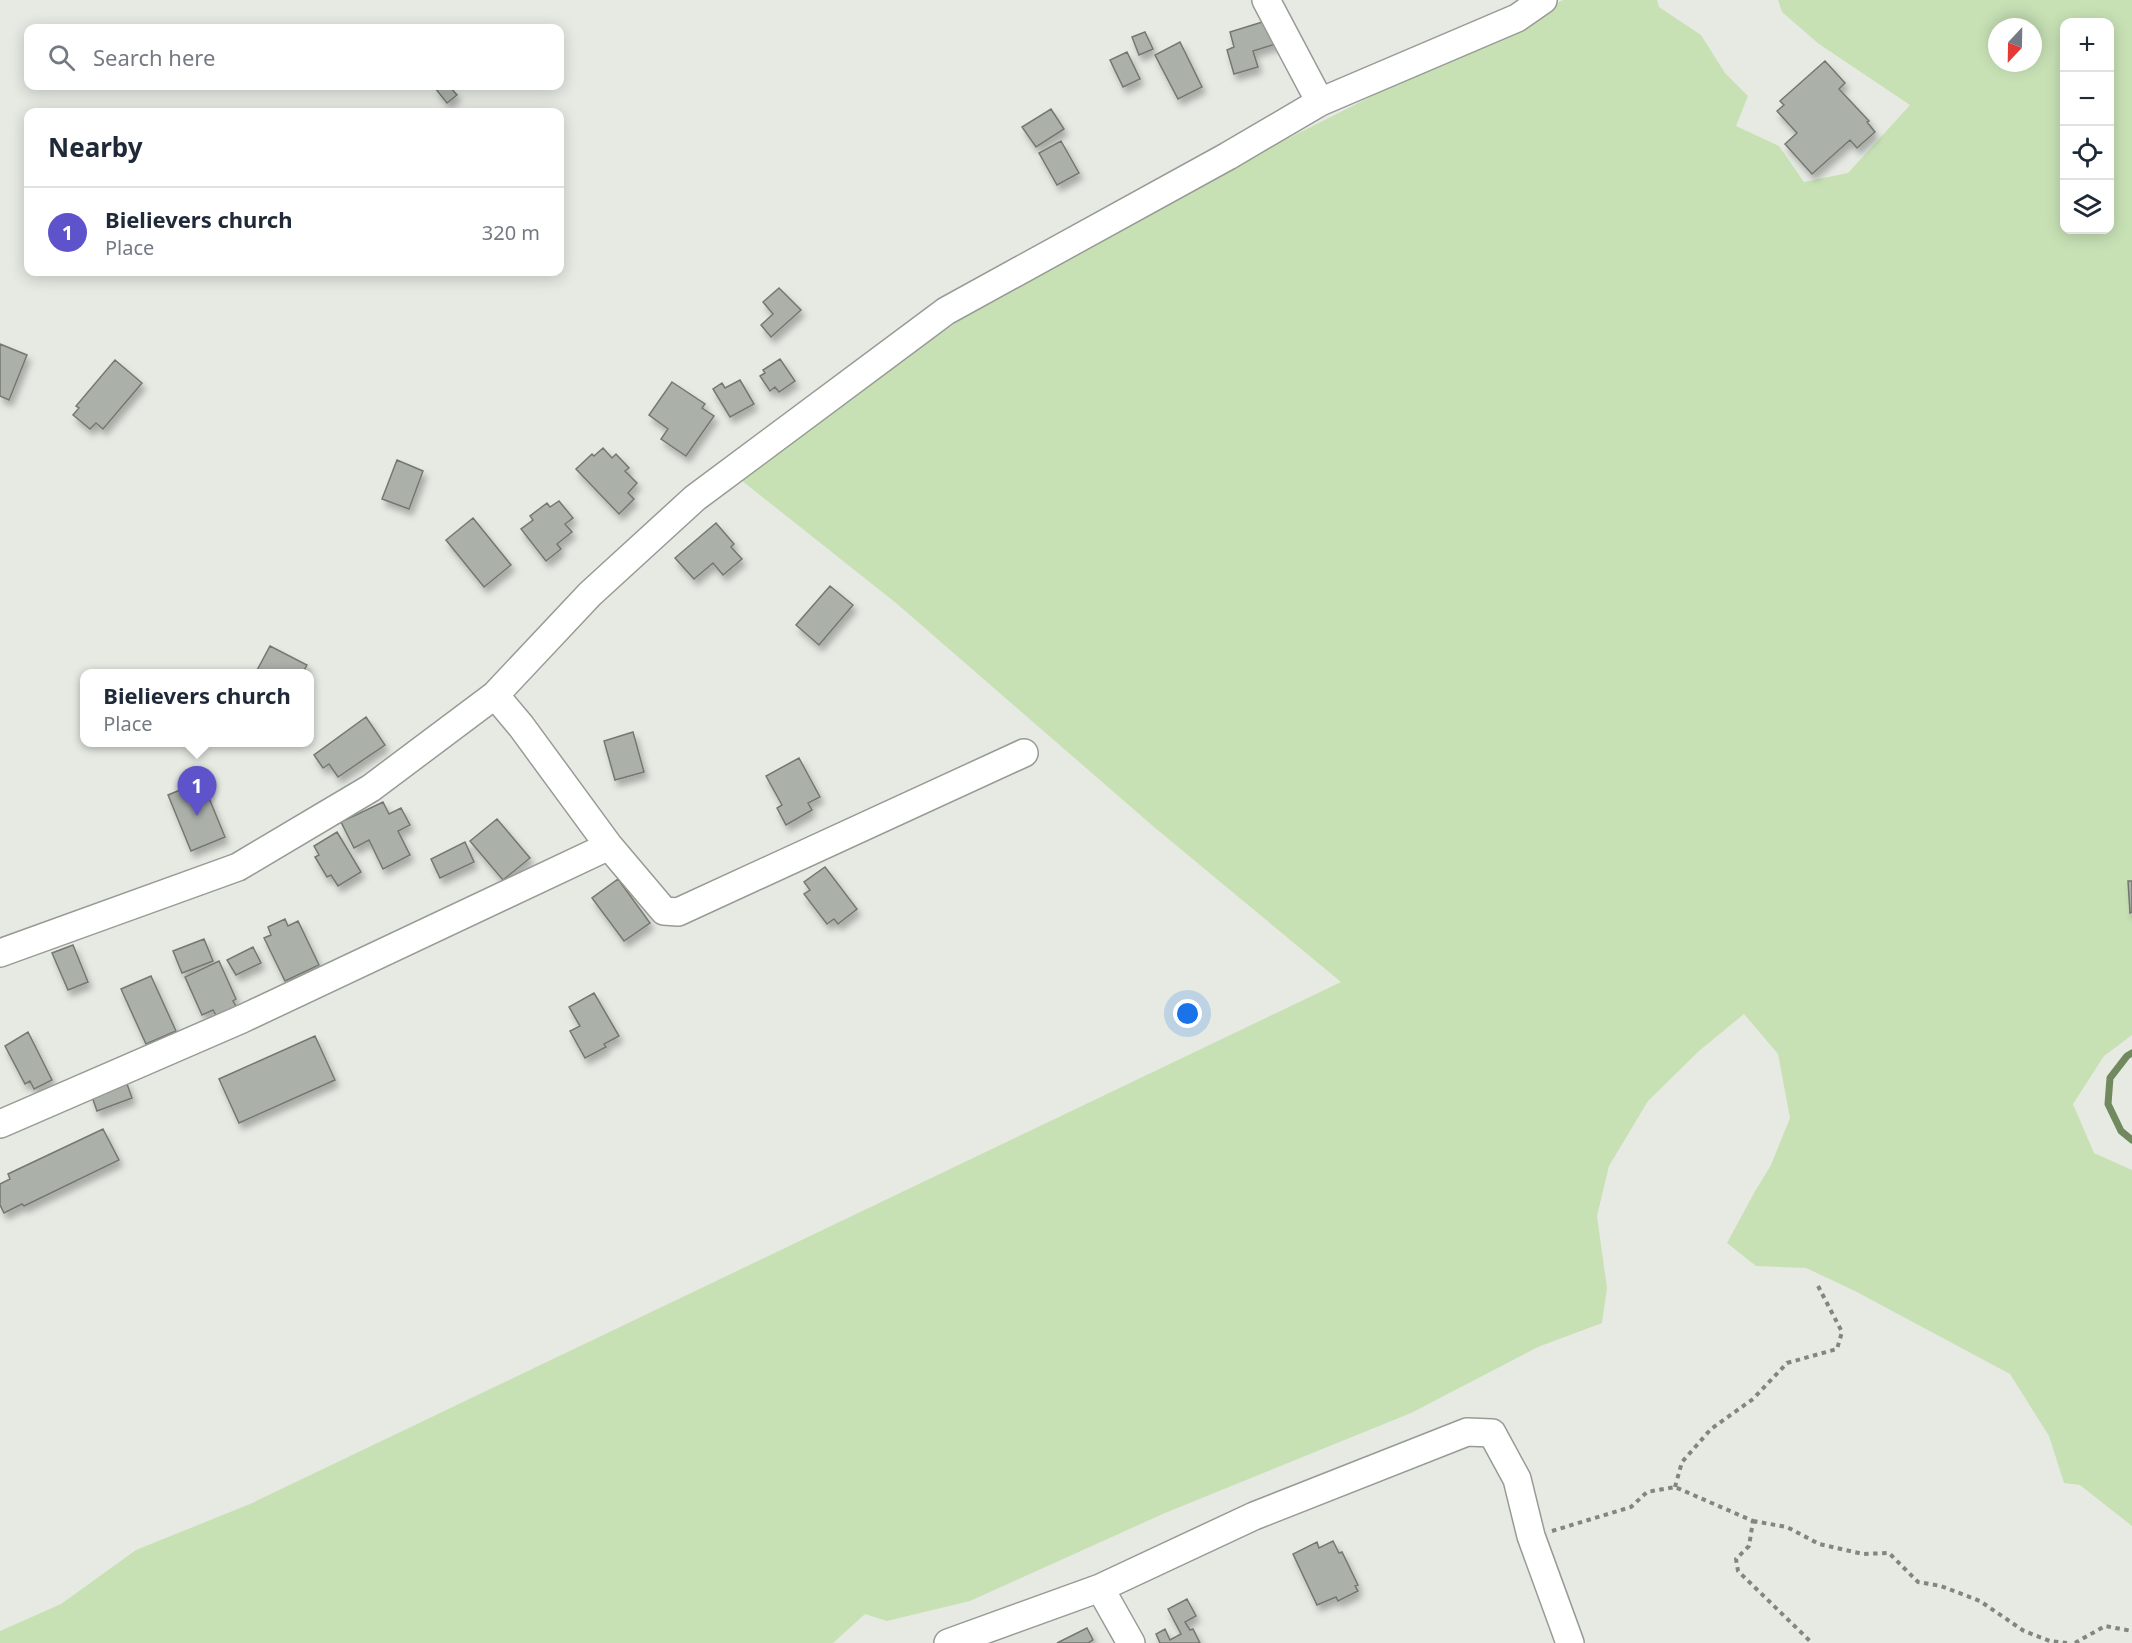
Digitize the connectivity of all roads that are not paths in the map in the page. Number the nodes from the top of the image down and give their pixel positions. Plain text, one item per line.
1 (1266, 0) edge
2 (1543, 0) edge
3 (1320, 102) junction
4 (495, 695) junction
5 (1024, 753) dead end
6 (609, 846) junction
7 (0, 953) edge
8 (0, 1124) edge
9 (1100, 1588) junction
10 (950, 1642) edge
11 (1131, 1643) edge
12 (1570, 1643) edge

1 - 3 street
2 - 3 street
3 - 4 street
4 - 6 street
4 - 7 street
5 - 6 street
6 - 8 street
9 - 10 street
9 - 11 street
9 - 12 street

